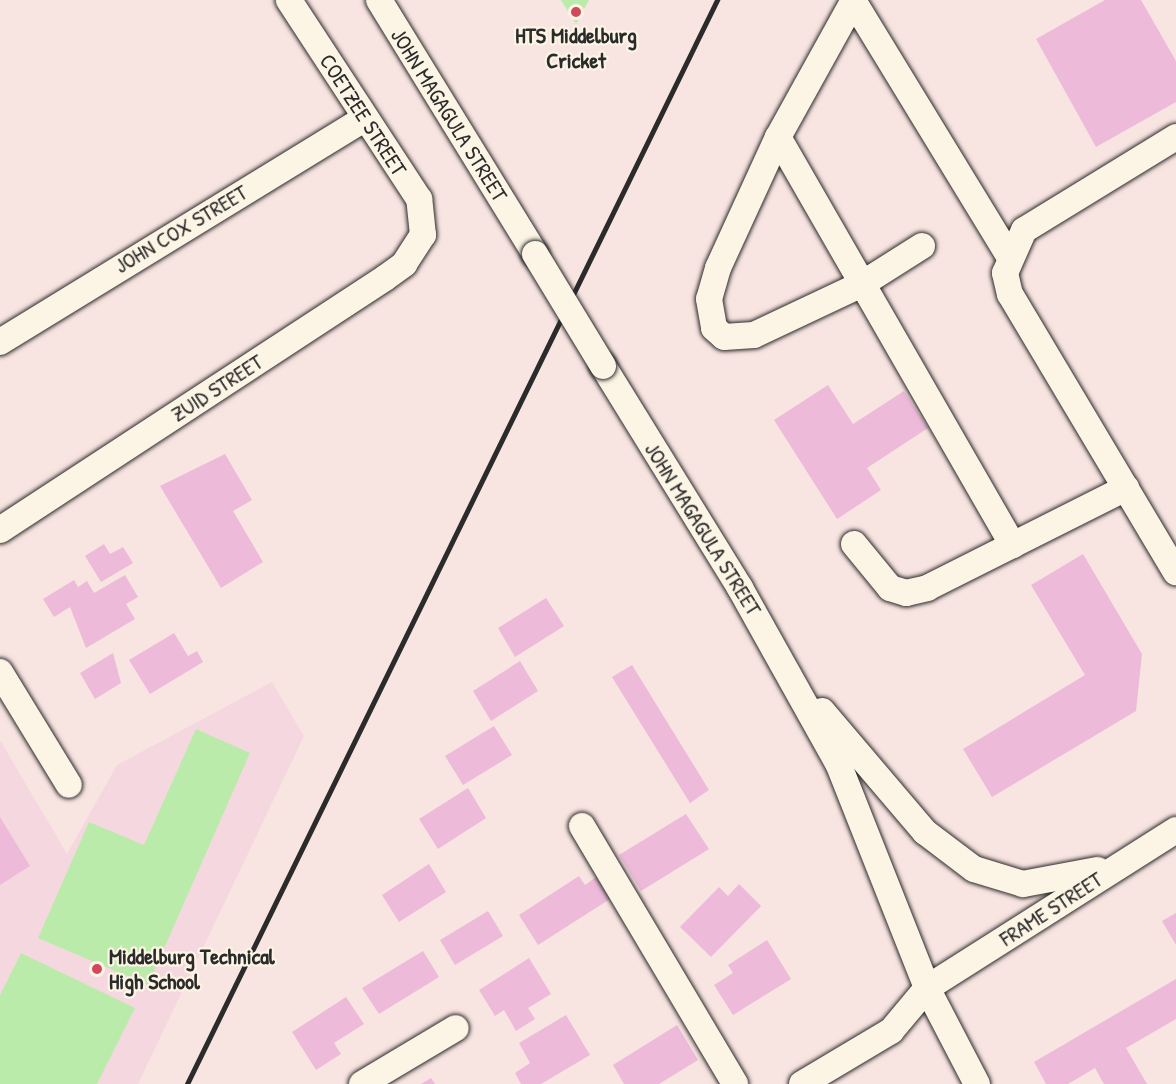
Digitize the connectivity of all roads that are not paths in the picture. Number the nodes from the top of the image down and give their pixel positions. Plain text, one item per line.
1 (289, 0) edge
2 (379, 0) edge
3 (854, 1) edge
4 (364, 119) junction
5 (778, 137) junction
6 (1176, 137) edge
7 (423, 235) joint
8 (922, 246) dead end
9 (1009, 256) junction
10 (862, 284) junction
11 (0, 342) edge
12 (1126, 488) junction
13 (0, 530) edge
14 (854, 544) dead end
15 (1013, 545) junction
16 (1176, 572) edge
17 (0, 672) edge
18 (792, 677) junction
19 (69, 785) dead end
20 (582, 826) dead end
21 (1176, 830) edge
22 (1121, 864) junction
23 (927, 988) junction
24 (456, 1028) dead end
25 (362, 1084) edge
26 (735, 1084) edge
27 (802, 1084) edge
28 (977, 1084) edge

1 - 4 street, COETZEE STREET
2 - 18 street, JOHN MAGAGULA STREET, bridge
3 - 5 street
3 - 9 street
4 - 7 street, COETZEE STREET
4 - 11 street, JOHN COX STREET
5 - 10 street
5 - 10 street
6 - 9 street
7 - 13 street, ZUID STREET
8 - 10 street
9 - 12 street
10 - 15 street
12 - 15 street
12 - 16 street
14 - 15 street
17 - 19 street
18 - 22 street
18 - 23 street, JOHN MAGAGULA STREET
20 - 26 street
21 - 22 street, FRAME STREET
22 - 23 street, FRAME STREET
23 - 27 street, FRAME STREET
23 - 28 street, JOHN MAGAGULA STREET
24 - 25 street

